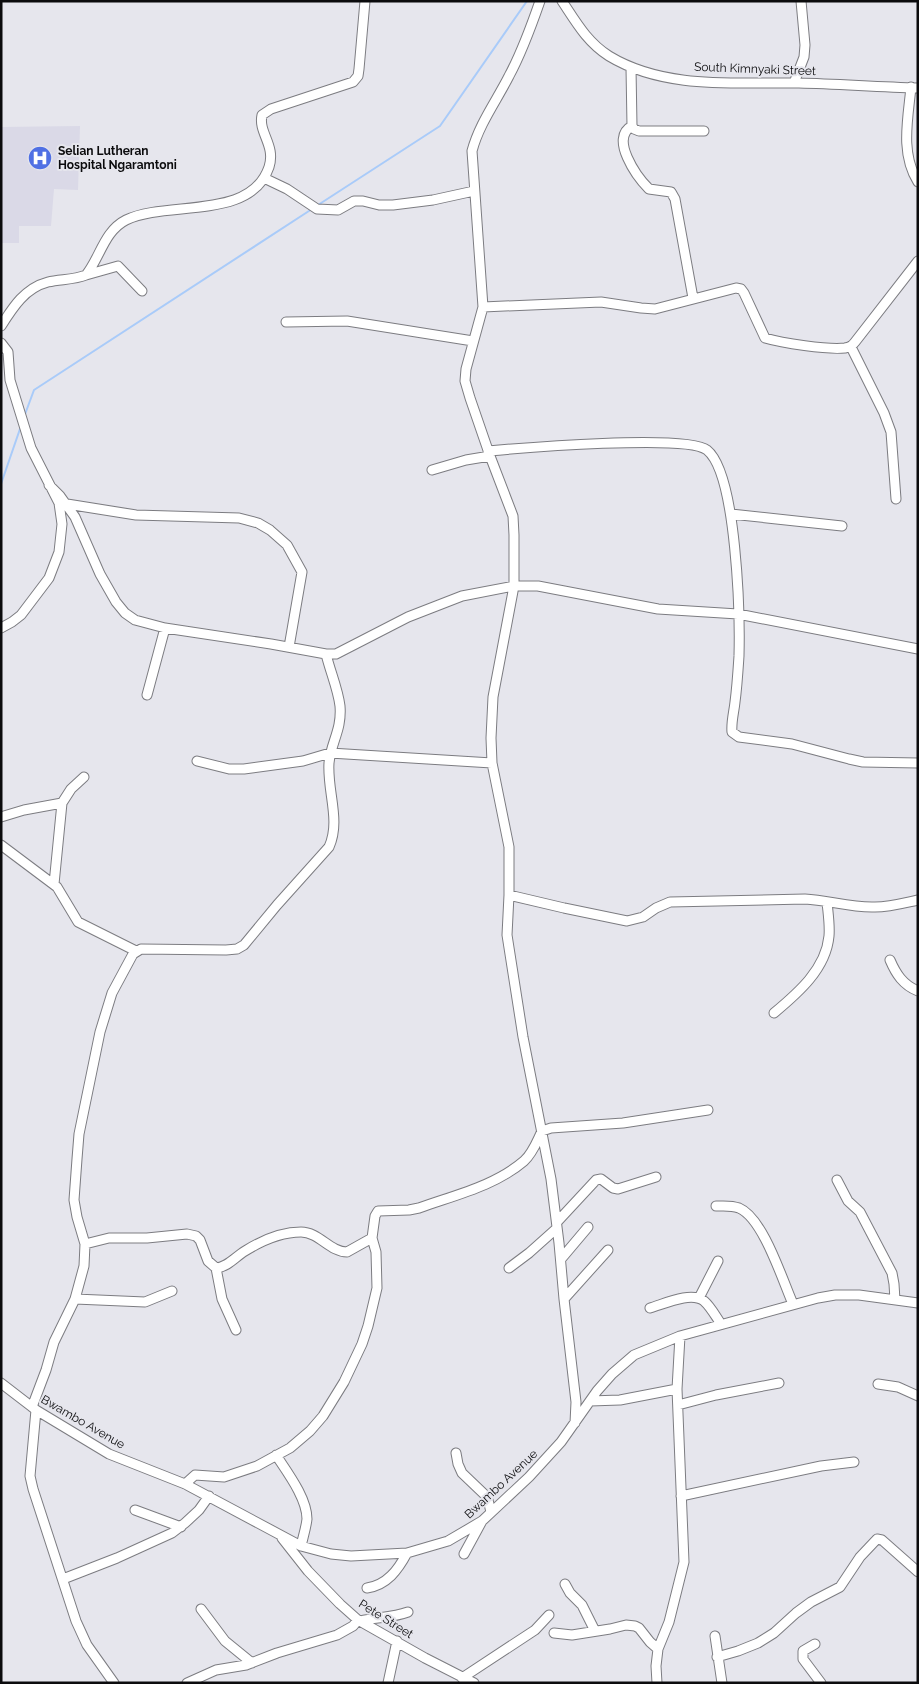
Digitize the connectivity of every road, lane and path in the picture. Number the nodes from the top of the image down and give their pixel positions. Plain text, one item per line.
1 (365, 1) edge
2 (540, 1) edge
3 (562, 1) edge
4 (801, 1) edge
5 (631, 68) junction
6 (794, 83) junction
7 (915, 88) edge
8 (632, 126) junction
9 (704, 131) dead end
10 (264, 178) junction
11 (918, 182) edge
12 (474, 191) junction
13 (918, 261) edge
14 (86, 275) junction
15 (142, 291) dead end
16 (693, 298) junction
17 (483, 307) junction
18 (286, 322) dead end
19 (1, 326) edge
20 (473, 341) junction
21 (1, 343) edge
22 (851, 347) junction
23 (489, 454) junction
24 (432, 470) dead end
25 (49, 485) junction
26 (896, 500) dead end
27 (67, 504) junction
28 (731, 514) junction
29 (842, 526) dead end
30 (514, 586) junction
31 (738, 614) junction
32 (1, 628) edge
33 (165, 628) junction
34 (289, 647) junction
35 (918, 649) edge
36 (326, 654) junction
37 (147, 695) dead end
38 (330, 753) junction
39 (198, 761) dead end
40 (492, 762) junction
41 (918, 763) edge
42 (84, 777) dead end
43 (62, 803) junction
44 (1, 817) edge
45 (1, 845) edge
46 (54, 884) junction
47 (510, 895) junction
48 (918, 900) edge
49 (827, 902) junction
50 (136, 951) junction
51 (890, 960) dead end
52 (918, 991) edge
53 (774, 1013) dead end
54 (708, 1110) dead end
55 (542, 1131) junction
56 (656, 1178) dead end
57 (836, 1180) dead end
58 (716, 1206) dead end
59 (557, 1225) junction
60 (588, 1227) dead end
61 (372, 1238) junction
62 (85, 1244) junction
63 (608, 1250) dead end
64 (561, 1259) junction
65 (718, 1261) dead end
66 (216, 1268) junction
67 (509, 1268) dead end
68 (172, 1291) dead end
69 (698, 1298) junction
70 (75, 1299) junction
71 (564, 1299) junction
72 (895, 1300) junction
73 (918, 1303) edge
74 (793, 1304) junction
75 (650, 1308) dead end
76 (720, 1324) junction
77 (236, 1330) dead end
78 (680, 1336) junction
79 (1, 1383) edge
80 (780, 1383) dead end
81 (878, 1384) dead end
82 (677, 1389) junction
83 (918, 1396) edge
84 (590, 1401) junction
85 (678, 1405) junction
86 (34, 1408) junction
87 (575, 1423) junction
88 (456, 1454) dead end
89 (276, 1456) junction
90 (854, 1462) dead end
91 (185, 1484) junction
92 (210, 1496) junction
93 (681, 1496) junction
94 (134, 1510) dead end
95 (491, 1512) junction
96 (482, 1521) junction
97 (181, 1527) junction
98 (280, 1536) junction
99 (301, 1546) junction
100 (407, 1552) junction
101 (464, 1554) dead end
102 (918, 1572) edge
103 (63, 1579) junction
104 (564, 1584) dead end
105 (367, 1588) dead end
106 (201, 1609) dead end
107 (408, 1612) dead end
108 (549, 1615) dead end
109 (359, 1620) junction
110 (595, 1631) junction
111 (554, 1633) dead end
112 (715, 1636) dead end
113 (397, 1641) junction
114 (814, 1644) dead end
115 (658, 1649) junction
116 (717, 1657) junction
117 (252, 1663) junction
118 (462, 1678) junction
119 (114, 1683) edge
120 (187, 1683) edge
121 (388, 1683) edge
122 (474, 1683) edge
123 (657, 1683) edge
124 (722, 1683) edge
125 (821, 1683) edge

1 - 10 street
2 - 12 street
3 - 5 street, South Kimnyaki Street
4 - 6 street
5 - 6 street, South Kimnyaki Street
5 - 8 street
6 - 7 street, South Kimnyaki Street
7 - 11 street
8 - 9 street
8 - 16 street
10 - 12 street
10 - 14 street
12 - 17 street
13 - 22 street
14 - 15 street
14 - 19 street
16 - 17 street
16 - 22 street
17 - 20 street
18 - 20 street
20 - 23 street
21 - 25 street
22 - 26 street
23 - 24 street
23 - 28 street
23 - 30 street
25 - 27 street
25 - 32 street
27 - 33 street
27 - 34 street
28 - 29 street
28 - 31 street
30 - 31 street
30 - 36 street
30 - 40 street
31 - 35 street
31 - 41 street
33 - 34 street
33 - 37 street
34 - 36 street
36 - 38 street
38 - 39 street
38 - 40 street
38 - 50 street
40 - 47 street
42 - 43 street
43 - 44 street
43 - 46 street
45 - 46 street
46 - 50 street
47 - 49 street
47 - 55 street
48 - 49 street
49 - 53 street
50 - 62 street
51 - 52 street
54 - 55 street
55 - 59 street
55 - 61 street
56 - 59 street
57 - 72 street
58 - 74 street
59 - 64 street
59 - 67 street
60 - 64 street
61 - 66 street
61 - 89 street
62 - 66 street
62 - 70 street
63 - 71 street
64 - 71 street
65 - 69 street
66 - 77 street
68 - 70 street
69 - 75 street
69 - 76 street
70 - 86 street
71 - 87 street
72 - 73 street, Bwambo Avenue
72 - 74 street, Bwambo Avenue
74 - 76 street, Bwambo Avenue
76 - 78 street, Bwambo Avenue
78 - 82 street
78 - 84 street, Bwambo Avenue
79 - 86 street, Bwambo Avenue
80 - 85 street
81 - 83 street
82 - 84 street
82 - 85 street
84 - 87 street, Bwambo Avenue
85 - 93 street
86 - 91 street, Bwambo Avenue
86 - 103 street
87 - 95 street, Bwambo Avenue
88 - 95 street
89 - 91 street
89 - 99 street
90 - 93 street
91 - 92 street, Bwambo Avenue
92 - 97 street
92 - 98 street, Bwambo Avenue
93 - 115 street
94 - 97 street
95 - 96 street, Bwambo Avenue
96 - 100 street, Bwambo Avenue
96 - 101 street
97 - 103 street
98 - 99 street, Bwambo Avenue
98 - 109 street, Pete Street
99 - 100 street, Bwambo Avenue
100 - 105 street
102 - 116 street
103 - 119 street
104 - 110 street
106 - 117 street
107 - 109 street
108 - 118 street
109 - 113 street, Pete Street
109 - 117 street
110 - 111 street
110 - 115 street
112 - 116 street
113 - 118 street, Pete Street
113 - 121 street
114 - 125 street
115 - 123 street
116 - 124 street
117 - 120 street
118 - 122 street, Pete Street

